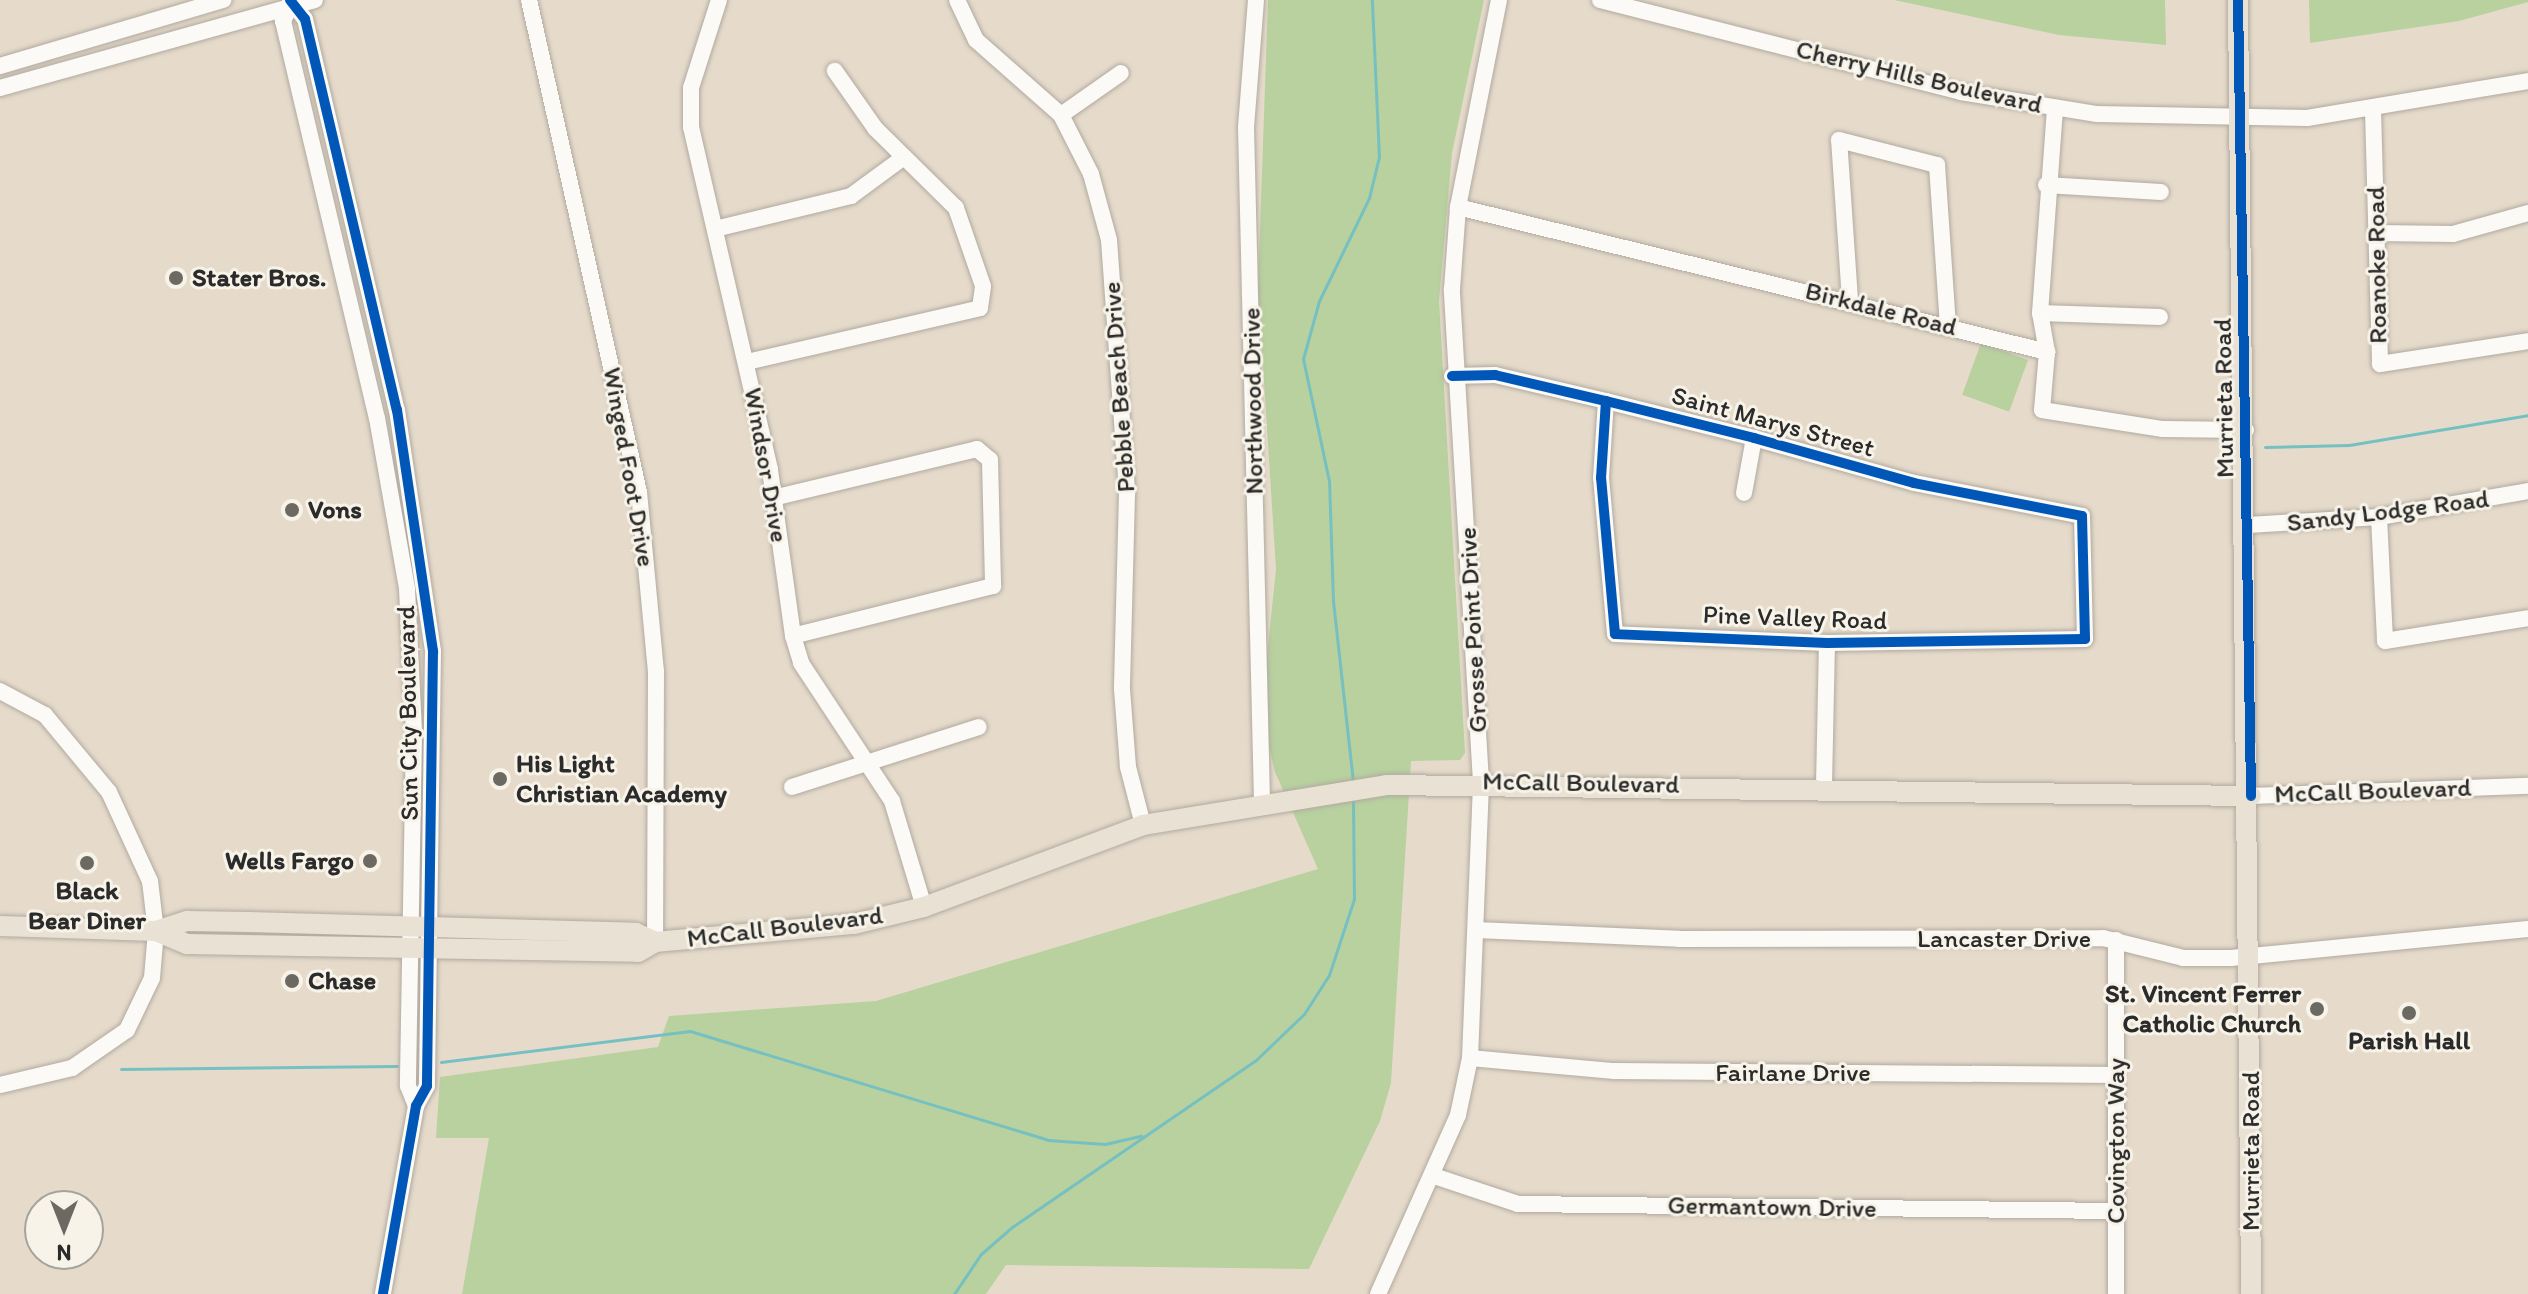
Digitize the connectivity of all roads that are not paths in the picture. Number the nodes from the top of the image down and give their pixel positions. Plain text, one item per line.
1 (223, 0) edge
2 (315, 0) edge
3 (529, 0) edge
4 (719, 0) edge
5 (957, 0) edge
6 (1256, 0) edge
7 (1499, 0) edge
8 (1600, 0) edge
9 (2238, 0) edge
10 (290, 3) edge
11 (0, 66) edge
12 (835, 71) dead end
13 (1121, 73) dead end
14 (2528, 81) edge
15 (0, 88) edge
16 (2055, 108) junction
17 (2373, 111) junction
18 (1061, 115) junction
19 (2239, 119) junction
20 (904, 157) junction
21 (2046, 185) junction
22 (2161, 192) dead end
23 (1458, 207) junction
24 (2528, 213) edge
25 (715, 229) junction
26 (2376, 233) junction
27 (1850, 300) junction
28 (2040, 313) junction
29 (2160, 317) dead end
30 (1948, 326) junction
31 (2528, 341) edge
32 (2047, 352) junction
33 (747, 362) junction
34 (1452, 376) junction
35 (1606, 401) junction
36 (2246, 430) junction
37 (1754, 438) junction
38 (2528, 491) edge
39 (1744, 493) dead end
40 (773, 498) junction
41 (2082, 516) joint
42 (2379, 517) junction
43 (2248, 525) junction
44 (2528, 618) edge
45 (793, 636) junction
46 (1827, 643) junction
47 (0, 691) edge
48 (979, 727) dead end
49 (874, 766) junction
50 (1481, 782) junction
51 (1824, 785) junction
52 (2528, 786) edge
53 (792, 787) dead end
54 (2251, 796) junction
55 (1262, 802) junction
56 (1143, 825) junction
57 (924, 907) junction
58 (0, 926) edge
59 (409, 928) junction
60 (432, 928) junction
61 (2528, 929) edge
62 (1476, 930) junction
63 (156, 931) junction
64 (2116, 940) junction
65 (655, 942) junction
66 (408, 949) junction
67 (431, 949) junction
68 (2251, 958) junction
69 (1470, 1058) junction
70 (2116, 1075) junction
71 (0, 1085) edge
72 (416, 1106) junction
73 (1434, 1176) junction
74 (2116, 1211) junction
75 (383, 1294) edge
76 (1378, 1294) edge
77 (2116, 1294) edge
78 (2251, 1294) edge

1 - 11 street
2 - 10 street
3 - 65 street, Winged Foot Drive
4 - 25 street, Windsor Drive
5 - 18 street, Pebble Beach Drive
6 - 55 street, Northwood Drive
7 - 23 street, Grosse Point Drive
8 - 16 street, Cherry Hills Boulevard
9 - 19 main road, Murrieta Road
10 - 15 street
10 - 59 street, Sun City Boulevard
10 - 60 street, Sun City Boulevard
12 - 20 street
13 - 18 street
14 - 17 street, Cherry Hills Boulevard
16 - 19 street, Cherry Hills Boulevard
16 - 21 street
17 - 19 street, Cherry Hills Boulevard
17 - 26 street, Roanoke Road
18 - 56 street, Pebble Beach Drive
19 - 36 main road, Murrieta Road
20 - 25 street
20 - 33 street
21 - 22 street
21 - 28 street
23 - 27 street, Birkdale Road
23 - 34 street, Grosse Point Drive
24 - 26 street
25 - 33 street, Windsor Drive
26 - 31 street, Roanoke Road
27 - 30 street, Birkdale Road
27 - 30 street
28 - 29 street
28 - 32 street
30 - 32 street, Birkdale Road
32 - 36 street
33 - 40 street, Windsor Drive
34 - 35 street, Saint Marys Street
34 - 50 street, Grosse Point Drive
35 - 37 street, Saint Marys Street
35 - 46 street, Pine Valley Road
36 - 43 main road, Murrieta Road
37 - 39 street
37 - 41 street, Saint Marys Street
38 - 42 street, Sandy Lodge Road
40 - 45 street, Windsor Drive
40 - 45 street
41 - 46 street, Pine Valley Road
42 - 43 street, Sandy Lodge Road
42 - 44 street
43 - 54 main road, Murrieta Road
45 - 49 street, Windsor Drive
46 - 51 street
47 - 63 street
48 - 49 street
49 - 53 street
49 - 57 street, Windsor Drive
50 - 51 main road, McCall Boulevard
50 - 55 main road, McCall Boulevard
50 - 62 street, Grosse Point Drive
51 - 54 main road, McCall Boulevard
52 - 54 street, McCall Boulevard
54 - 68 main road, Murrieta Road
55 - 56 main road, McCall Boulevard
56 - 57 main road, McCall Boulevard
57 - 65 main road, McCall Boulevard
58 - 63 main road, McCall Boulevard
59 - 60 main road, McCall Boulevard
59 - 63 main road, McCall Boulevard
59 - 66 street, Sun City Boulevard
60 - 65 main road, McCall Boulevard
60 - 67 street, Sun City Boulevard
61 - 68 street, Lancaster Drive
62 - 64 street, Lancaster Drive
62 - 69 street, Grosse Point Drive
63 - 66 main road, McCall Boulevard
63 - 71 street
64 - 68 street, Lancaster Drive
64 - 70 street, Covington Way
65 - 67 main road, McCall Boulevard
66 - 67 main road, McCall Boulevard
66 - 72 street, Sun City Boulevard
67 - 72 street, Sun City Boulevard
68 - 78 main road, Murrieta Road
69 - 70 street, Fairlane Drive
69 - 73 street, Grosse Point Drive
70 - 74 street, Covington Way
72 - 75 street, Sun City Boulevard
73 - 74 street, Germantown Drive
73 - 76 street, Grosse Point Drive
74 - 77 street, Covington Way

